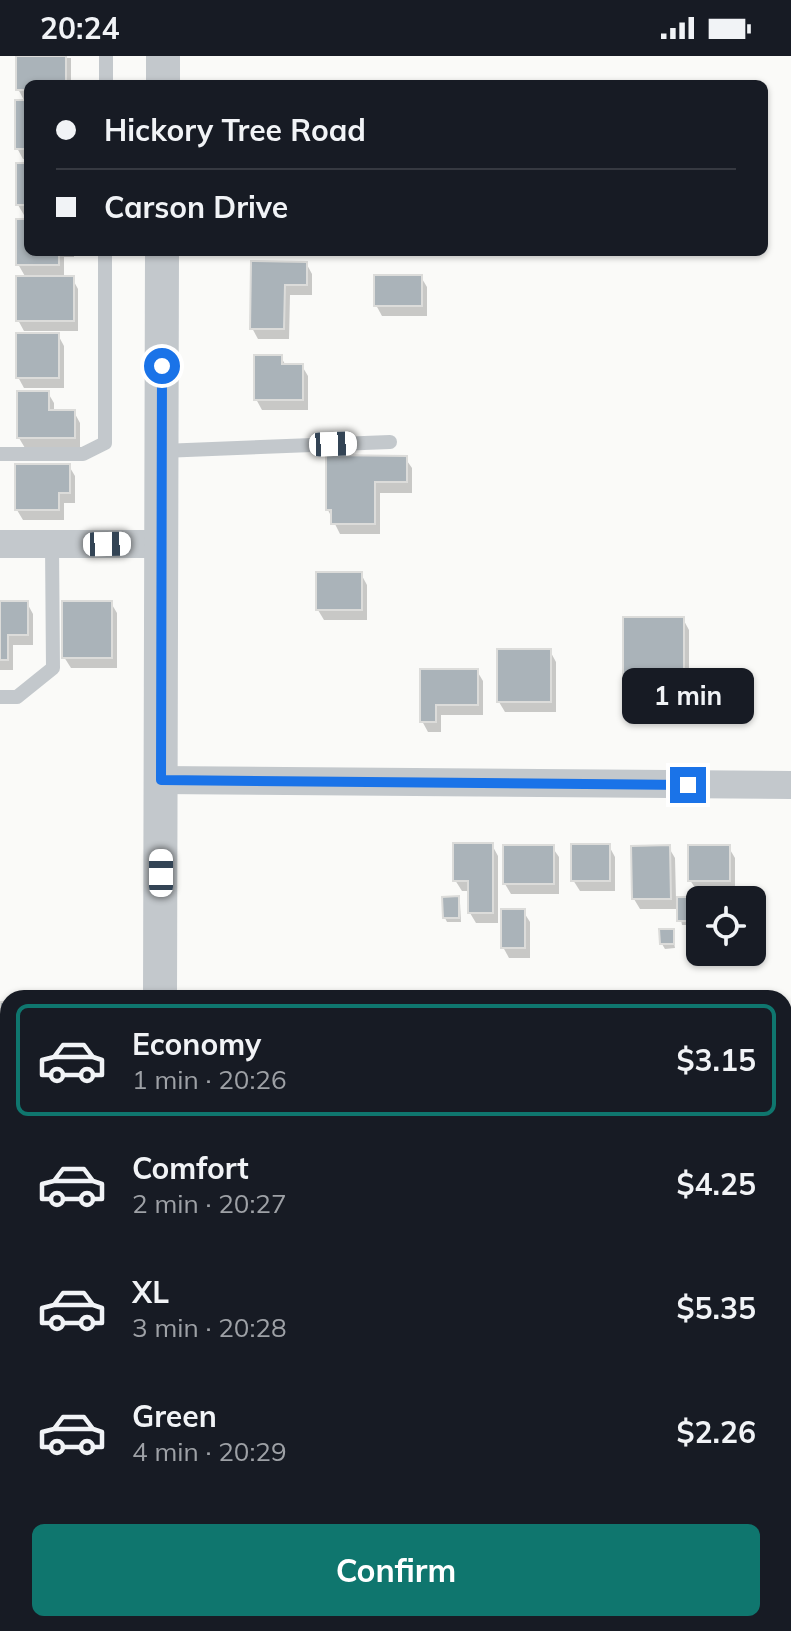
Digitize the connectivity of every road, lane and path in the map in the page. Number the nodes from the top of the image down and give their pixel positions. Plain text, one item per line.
1 (106, 56) edge
2 (163, 56) edge
3 (106, 80) edge
4 (163, 80) edge
5 (105, 256) edge
6 (162, 256) edge
7 (390, 442) dead end
8 (162, 451) junction
9 (0, 454) edge
10 (0, 544) edge
11 (161, 544) junction
12 (52, 545) junction
13 (0, 697) edge
14 (161, 780) junction
15 (791, 785) edge
16 (160, 990) edge

1 - 3 lane
2 - 4 street
5 - 9 lane
6 - 8 street
7 - 8 lane
8 - 11 street
10 - 12 street
11 - 12 street
11 - 14 street
12 - 13 lane
14 - 15 street
14 - 16 street

